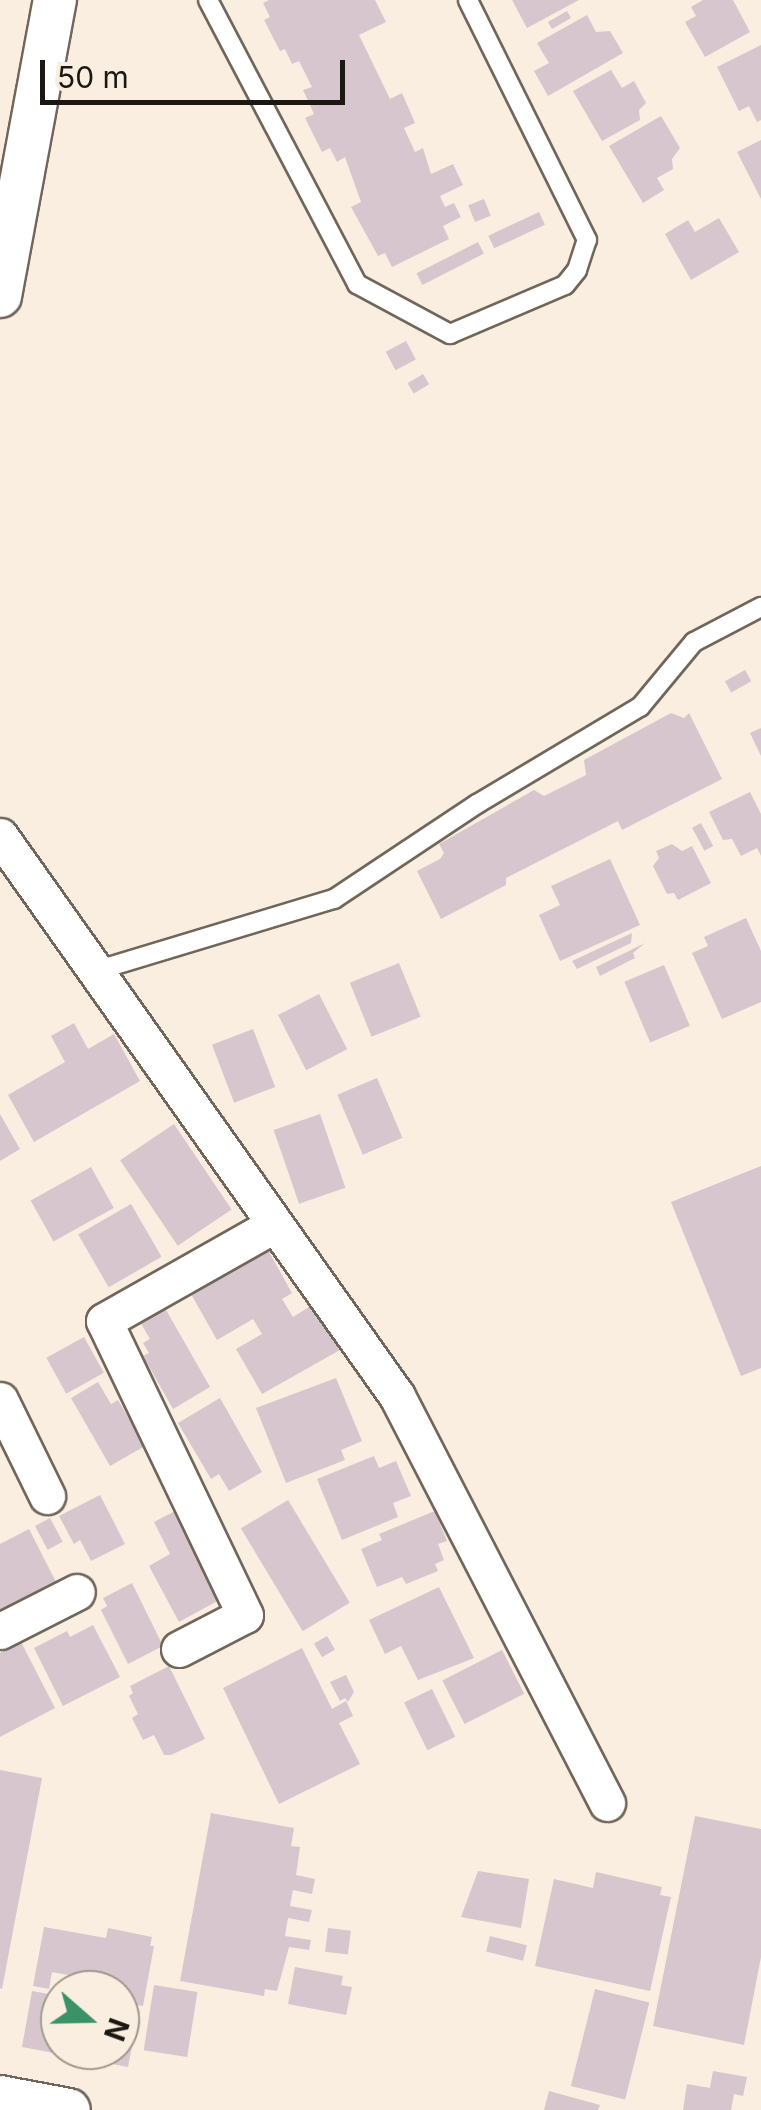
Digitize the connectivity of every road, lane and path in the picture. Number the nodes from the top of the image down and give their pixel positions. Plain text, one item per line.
1 (55, 0) edge
2 (208, 0) edge
3 (468, 0) edge
4 (0, 296) edge
5 (761, 607) edge
6 (0, 836) edge
7 (95, 971) junction
8 (274, 1225) junction
9 (0, 1400) edge
10 (47, 1496) dead end
11 (77, 1592) dead end
12 (0, 1631) edge
13 (179, 1649) dead end
14 (607, 1803) dead end
15 (0, 2096) edge
16 (69, 2110) edge

1 - 4 street
2 - 3 lane
5 - 7 lane
6 - 7 street
7 - 8 street
8 - 13 street
8 - 14 street
9 - 10 street
11 - 12 street
15 - 16 street

